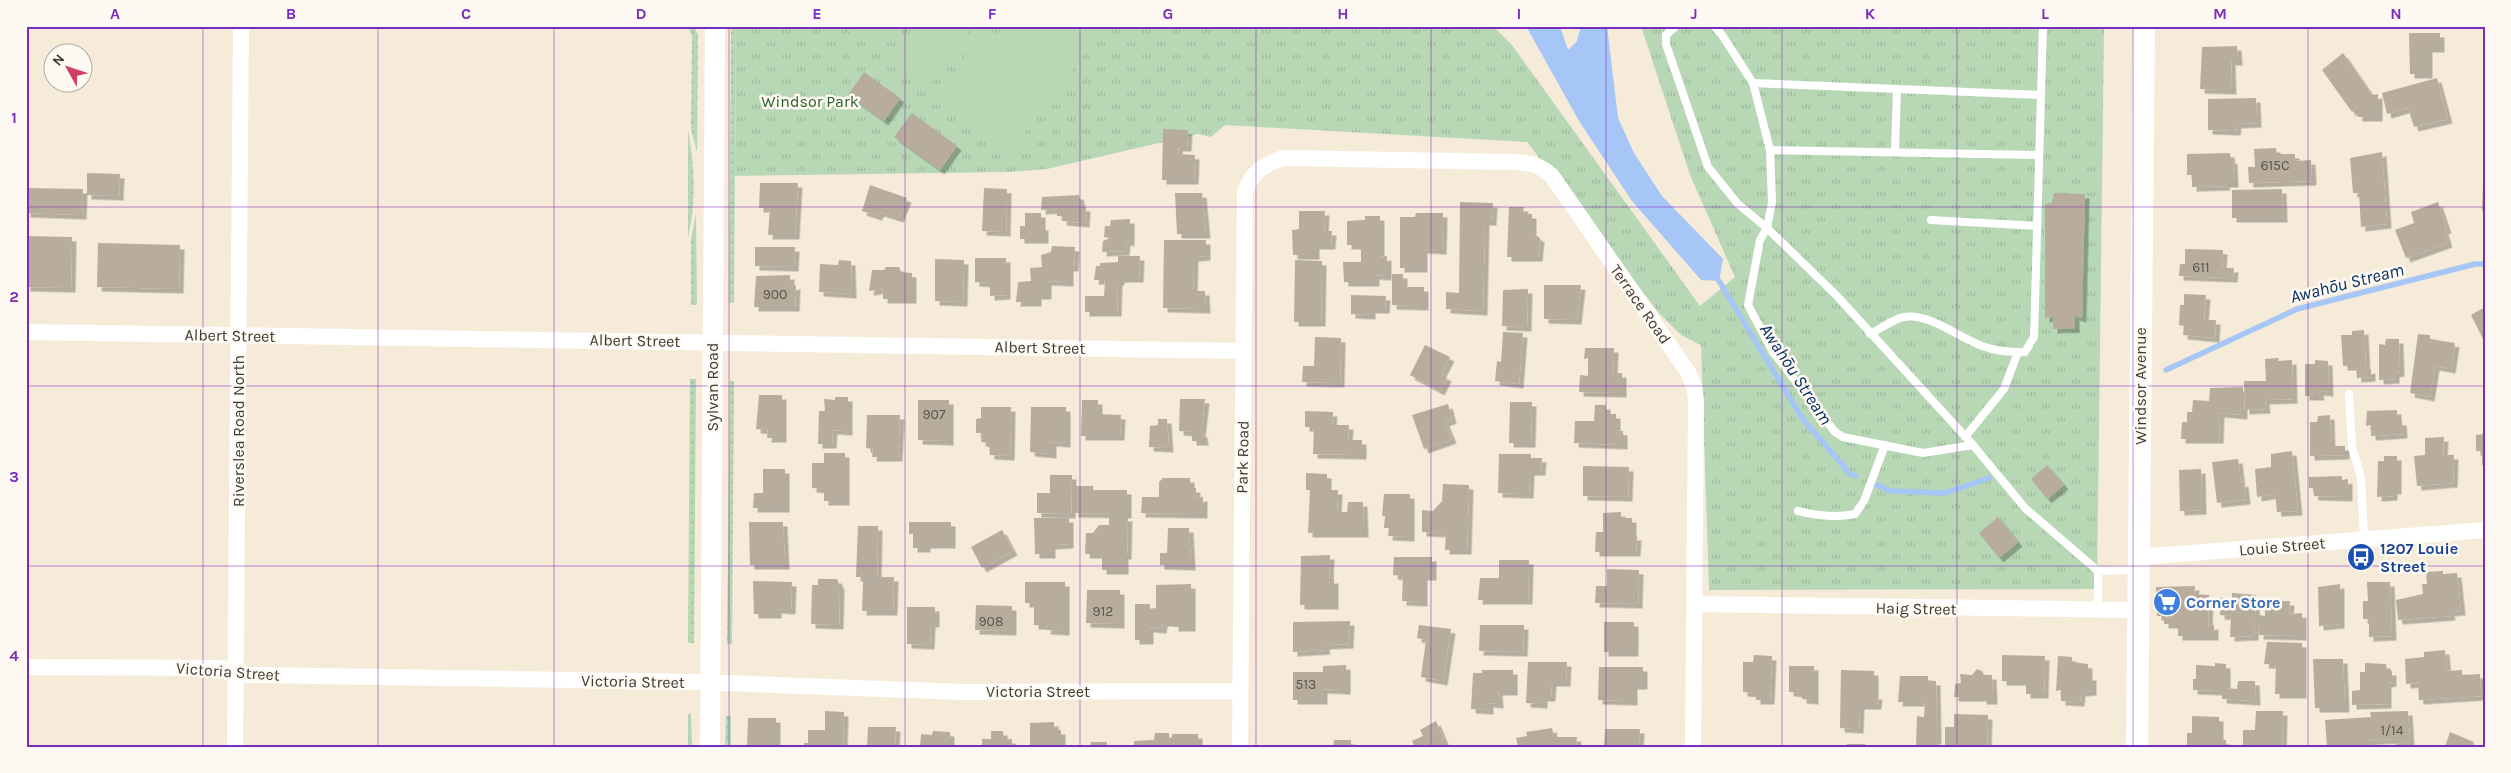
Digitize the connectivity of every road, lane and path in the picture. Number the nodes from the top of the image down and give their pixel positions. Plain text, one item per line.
1 (241, 26) edge
2 (715, 26) edge
3 (1676, 26) edge
4 (2043, 26) edge
5 (2144, 26) edge
6 (1717, 28) edge
7 (1753, 83) junction
8 (1897, 89) junction
9 (2041, 95) junction
10 (1770, 150) junction
11 (1895, 152) junction
12 (2039, 155) junction
13 (1257, 171) joint
14 (1931, 220) dead end
15 (2037, 226) junction
16 (1767, 228) junction
17 (26, 332) edge
18 (1870, 334) junction
19 (238, 335) junction
20 (713, 341) junction
21 (1243, 351) junction
22 (2018, 352) junction
23 (2349, 394) dead end
24 (1965, 436) junction
25 (1885, 445) junction
26 (1973, 445) junction
27 (1798, 510) dead end
28 (2485, 530) edge
29 (2364, 539) junction
30 (2139, 564) junction
31 (2098, 571) junction
32 (1694, 604) junction
33 (2138, 610) junction
34 (2098, 611) junction
35 (26, 667) edge
36 (236, 672) junction
37 (711, 682) junction
38 (1240, 691) junction
39 (235, 747) edge
40 (710, 747) edge
41 (1240, 747) edge
42 (1693, 747) edge
43 (2137, 747) edge

1 - 19 street, Riverslea Road North
2 - 20 street, Sylvan Road
3 - 16 lane
4 - 9 lane
5 - 30 main road, Windsor Avenue
6 - 7 lane
7 - 8 lane
7 - 10 lane
8 - 9 lane
8 - 11 lane
9 - 12 lane
10 - 11 lane
10 - 16 lane
11 - 12 lane
12 - 15 lane
13 - 21 street, Park Road
13 - 32 street, Terrace Road
14 - 15 lane
15 - 22 lane
16 - 18 lane
16 - 25 lane
17 - 19 street, Albert Street
18 - 22 lane
18 - 24 lane
19 - 20 street, Albert Street
19 - 36 street, Riverslea Road North
20 - 21 street, Albert Street
20 - 37 street, Sylvan Road
21 - 38 street, Park Road
22 - 24 lane
23 - 29 lane
24 - 26 lane
25 - 26 lane
25 - 27 lane
26 - 31 lane
28 - 29 street, Louie Street
29 - 30 street, Louie Street
30 - 31 lane
30 - 33 main road, Windsor Avenue
31 - 34 lane
32 - 34 street, Haig Street
32 - 42 street, Terrace Road
33 - 34 street, Haig Street
33 - 43 main road, Windsor Avenue
35 - 36 street, Victoria Street
36 - 37 street, Victoria Street
36 - 39 street, Riverslea Road North
37 - 38 street, Victoria Street
37 - 40 street, Sylvan Road
38 - 41 street, Park Road

